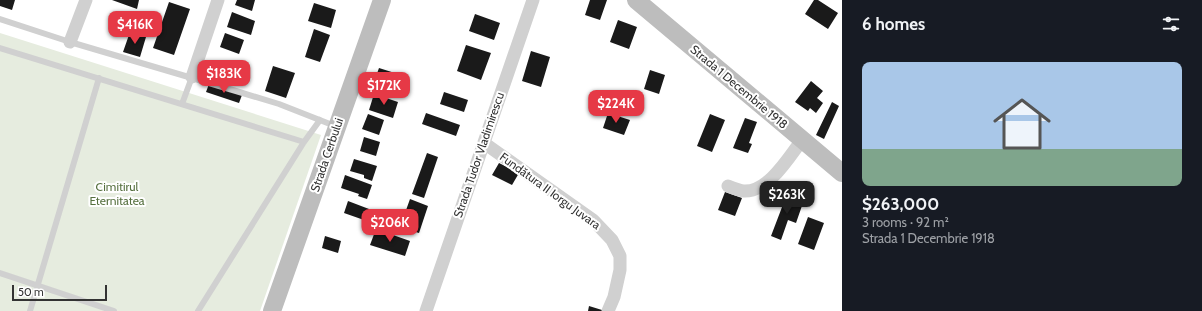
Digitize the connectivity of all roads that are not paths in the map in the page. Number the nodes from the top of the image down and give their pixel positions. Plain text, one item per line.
1 (86, 0) edge
2 (218, 0) edge
3 (382, 0) edge
4 (533, 0) edge
5 (636, 0) edge
6 (0, 19) edge
7 (70, 42) junction
8 (0, 48) edge
9 (192, 77) junction
10 (99, 78) junction
11 (182, 104) junction
12 (320, 120) junction
13 (337, 127) junction
14 (802, 140) junction
15 (304, 142) junction
16 (484, 143) junction
17 (842, 173) edge
18 (728, 186) dead end
19 (0, 273) edge
20 (38, 286) junction
21 (30, 311) edge
22 (114, 311) edge
23 (198, 311) edge
24 (272, 311) edge
25 (426, 311) edge
26 (608, 311) edge

1 - 7 street
2 - 9 street
3 - 13 street, Strada Cerbului
4 - 16 street, Strada Tudor Vladimirescu
5 - 14 street, Strada 1 Decembrie 1918
6 - 7 lane
7 - 9 lane
8 - 10 lane
9 - 11 lane
9 - 12 lane
10 - 11 lane
10 - 20 lane
11 - 15 lane
12 - 13 lane
12 - 15 lane
13 - 24 street, Strada Cerbului
14 - 17 street, Strada 1 Decembrie 1918
14 - 18 street
15 - 23 lane
16 - 25 street, Strada Tudor Vladimirescu
16 - 26 street, Fundătura II Iorgu Juvara
19 - 20 lane
20 - 21 lane
20 - 22 lane

